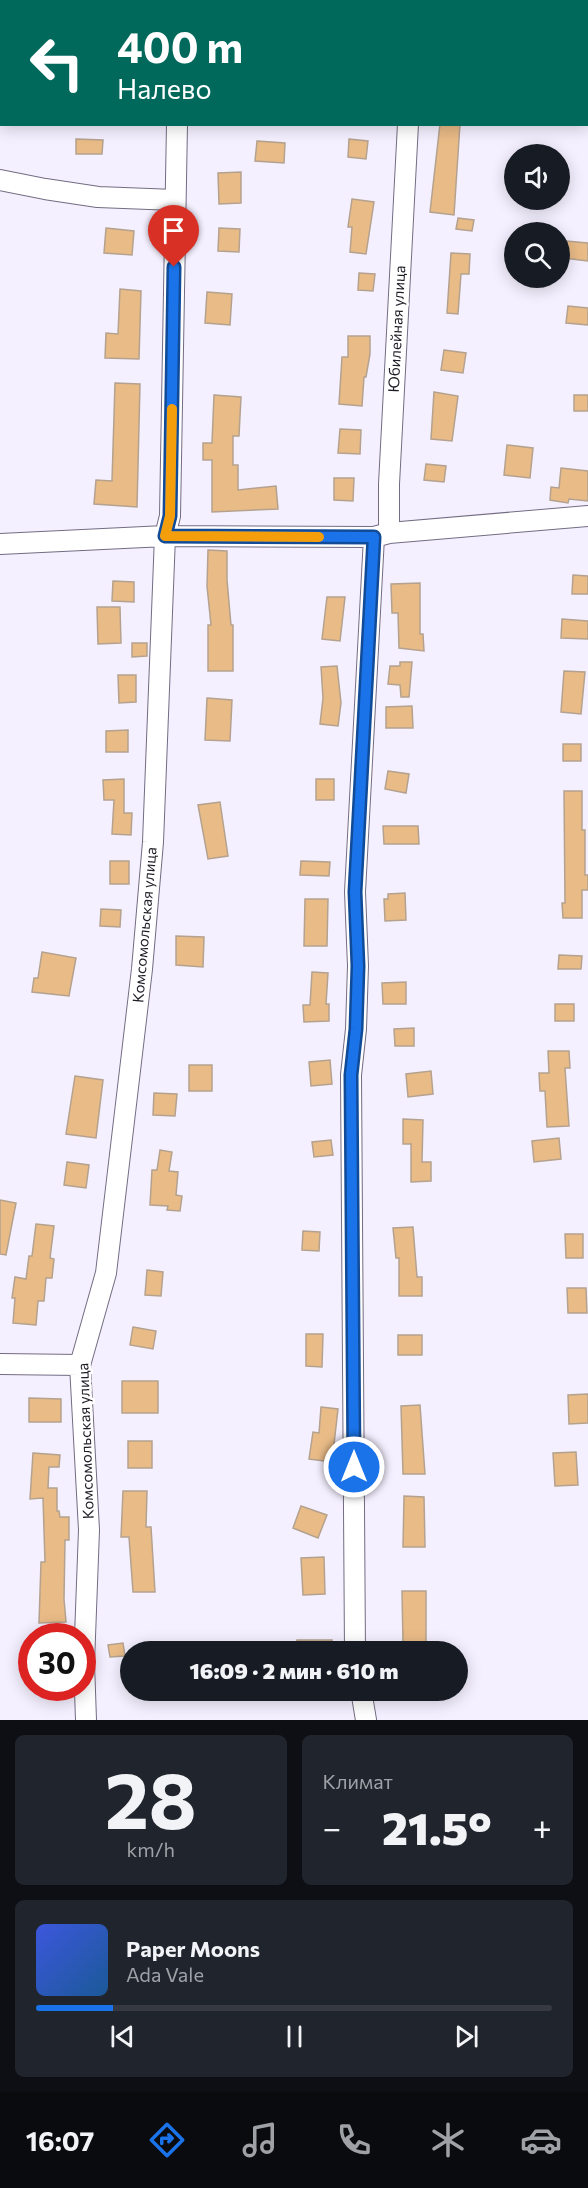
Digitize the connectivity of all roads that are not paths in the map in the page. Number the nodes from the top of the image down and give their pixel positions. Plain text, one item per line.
1 (177, 126) edge
2 (408, 126) edge
3 (0, 180) edge
4 (175, 200) junction
5 (588, 516) edge
6 (381, 535) junction
7 (165, 536) junction
8 (0, 544) edge
9 (0, 1364) edge
10 (80, 1365) junction
11 (355, 1641) edge
12 (363, 1701) edge
13 (86, 1720) edge
14 (366, 1720) edge

1 - 4 street, Комсомольская улица
2 - 6 street, Юбилейная улица
3 - 4 street
4 - 7 street, Комсомольская улица
5 - 6 street
6 - 7 street
6 - 11 street, Юбилейная улица
7 - 8 street
7 - 10 street, Комсомольская улица
9 - 10 street
10 - 13 street, Комсомольская улица
12 - 14 street

